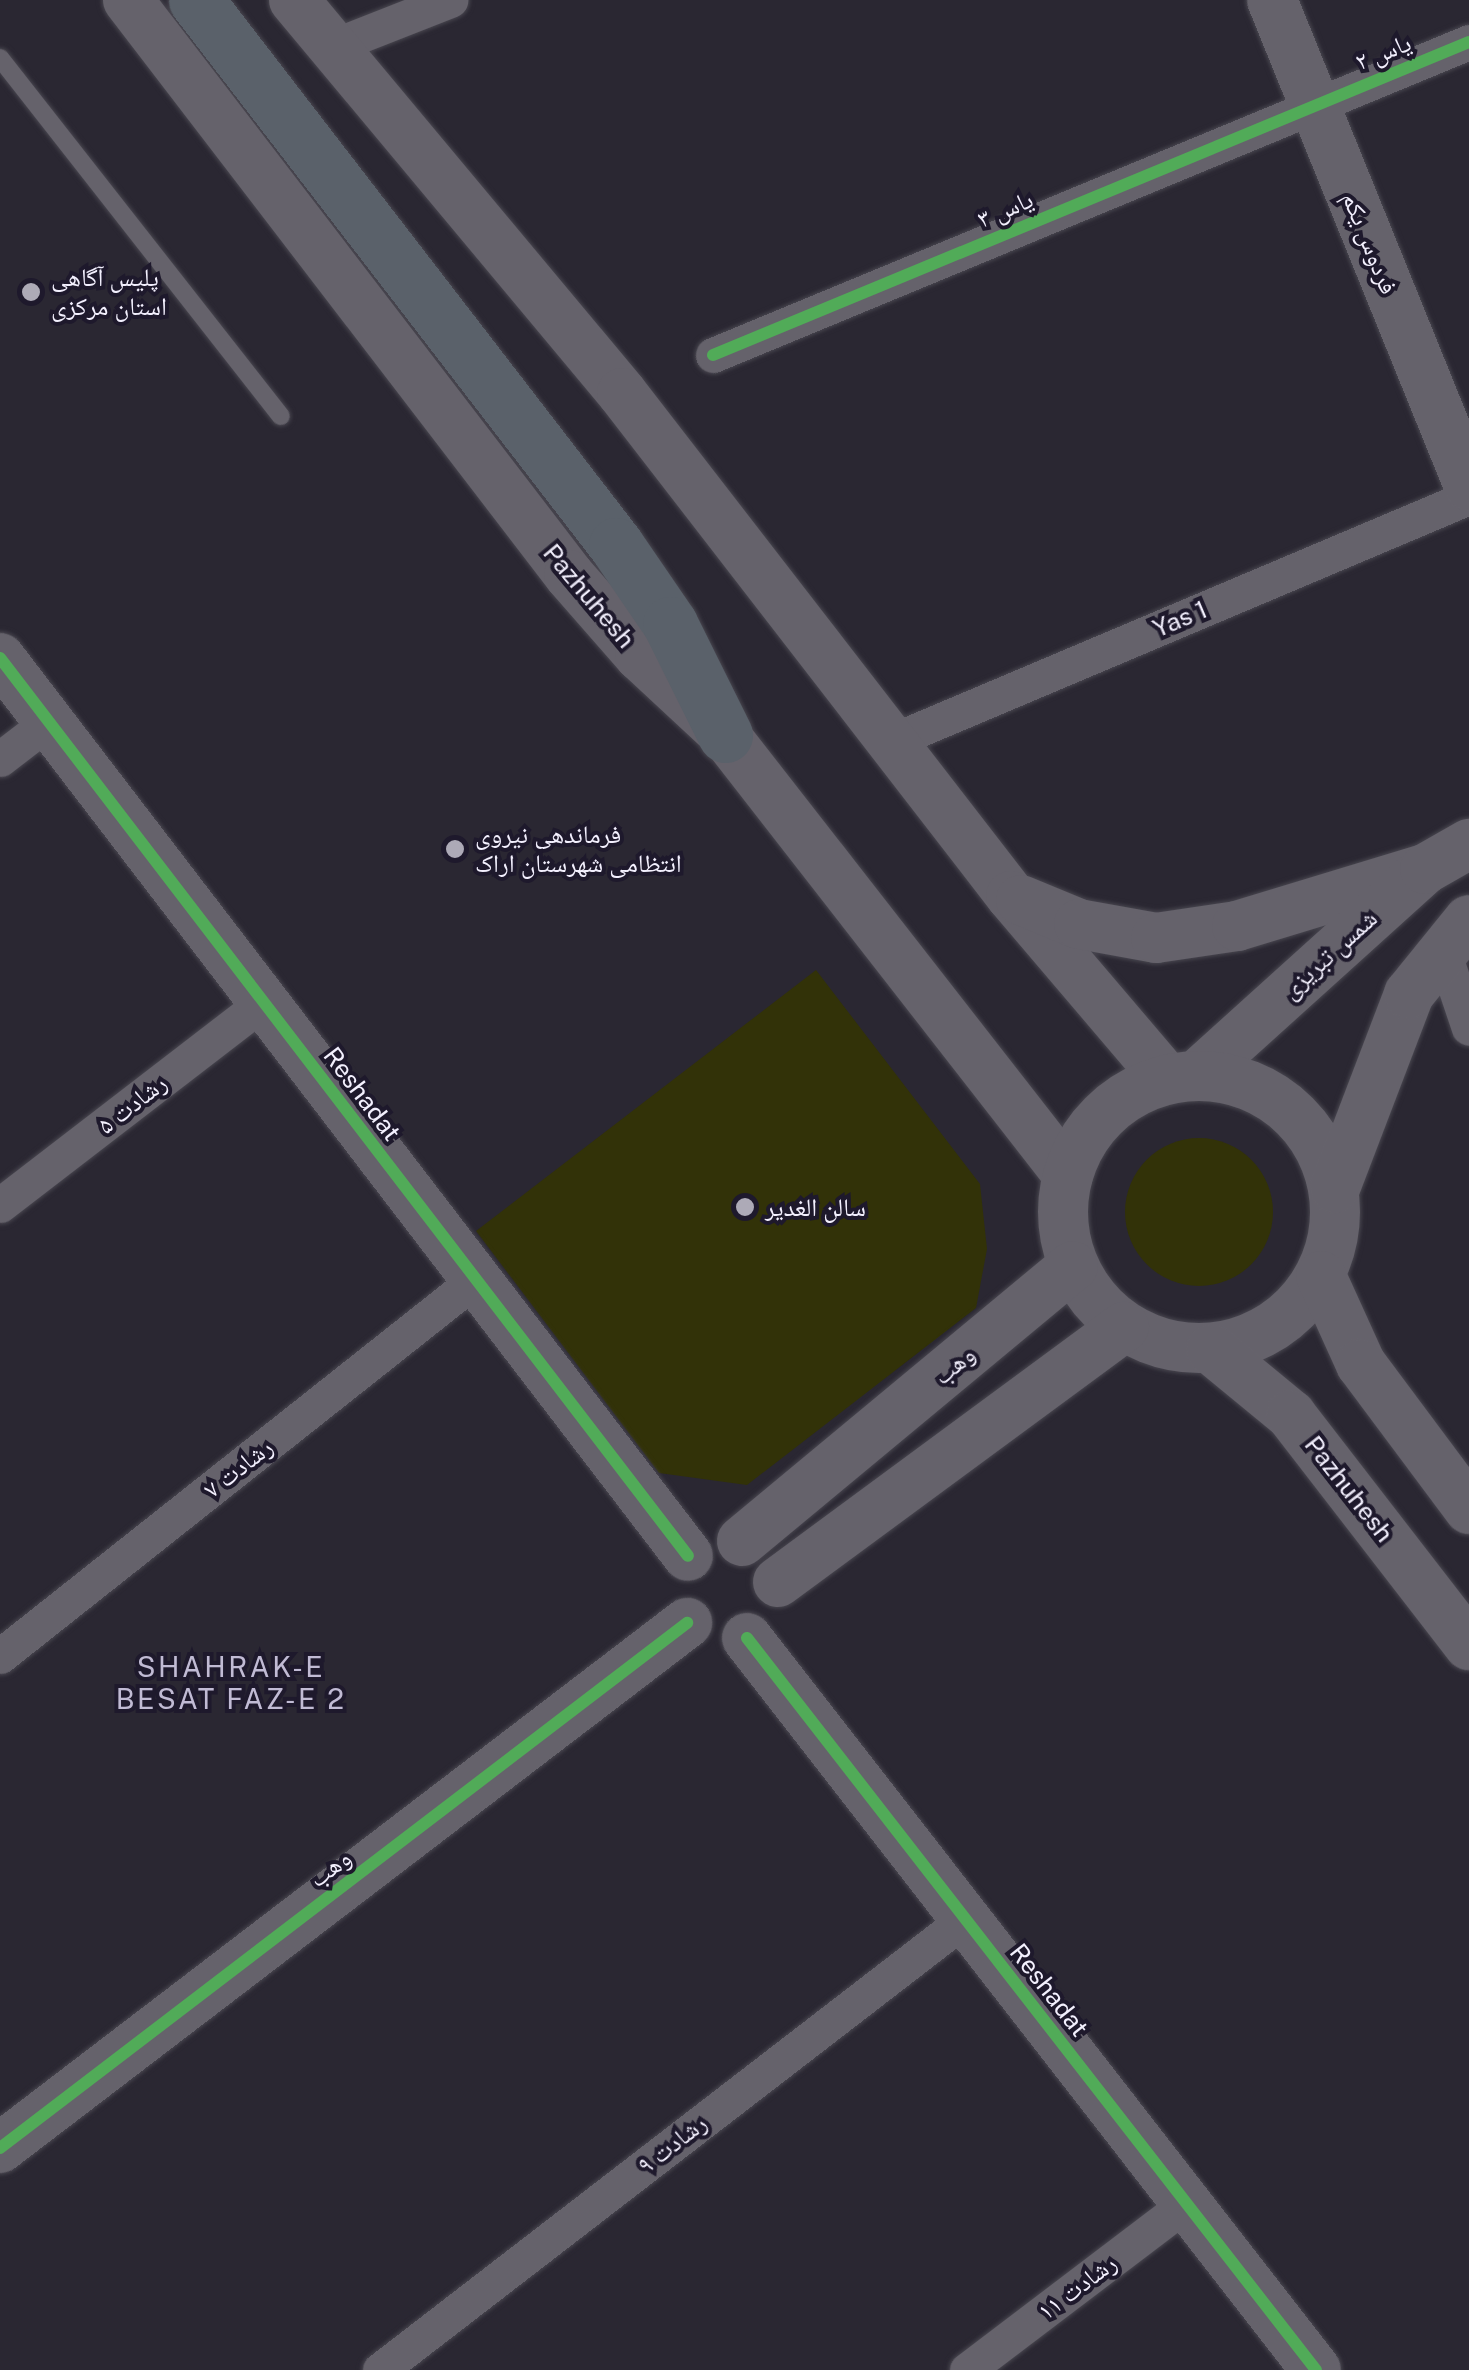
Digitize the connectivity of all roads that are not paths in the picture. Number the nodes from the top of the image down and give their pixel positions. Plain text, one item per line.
1 (128, 0) edge
2 (196, 0) edge
3 (294, 0) edge
4 (450, 0) edge
5 (1272, 0) edge
6 (1469, 42) edge
7 (336, 45) junction
8 (0, 58) edge
9 (1314, 104) junction
10 (713, 355) dead end
11 (281, 416) dead end
12 (1469, 486) edge
13 (1469, 496) edge
14 (0, 658) edge
15 (48, 722) junction
16 (726, 734) junction
17 (892, 741) junction
18 (0, 758) edge
19 (1469, 844) edge
20 (1425, 869) junction
21 (1012, 896) junction
22 (1455, 934) edge
23 (264, 1002) junction
24 (1469, 1028) edge
25 (1182, 1077) junction
26 (1068, 1175) junction
27 (1335, 1188) junction
28 (0, 1205) edge
29 (1073, 1266) junction
30 (1321, 1276) junction
31 (476, 1279) junction
32 (1124, 1326) junction
33 (1211, 1349) junction
34 (1469, 1509) edge
35 (742, 1541) junction
36 (688, 1556) junction
37 (778, 1582) junction
38 (688, 1624) junction
39 (747, 1638) junction
40 (1469, 1645) edge
41 (0, 1656) edge
42 (964, 1918) junction
43 (0, 2148) edge
44 (1186, 2203) junction
45 (380, 2370) edge
46 (967, 2370) edge
47 (1316, 2370) edge

1 - 16 street, Pazhuhesh
2 - 16 main road
3 - 7 street
4 - 7 street
5 - 9 street, فردوس یکم
6 - 9 street, یاس ۲
7 - 17 street
8 - 11 lane
9 - 10 street, یاس ۳
9 - 12 street, فردوس یکم
13 - 17 street, Yas 1
14 - 15 street, Reshadat
15 - 18 street
15 - 23 street, Reshadat
16 - 26 street, Pazhuhesh
17 - 21 street
19 - 20 street, شمس تبریزی
20 - 21 street
20 - 25 street, شمس تبریزی
21 - 25 street
22 - 24 street
22 - 27 street
23 - 28 street, رشادت ۵
23 - 31 street, Reshadat
25 - 26 street
25 - 27 street
26 - 29 street
27 - 30 street
29 - 32 street
29 - 35 street, وهب
30 - 33 street
30 - 34 street
31 - 36 street, Reshadat
31 - 41 street, رشادت ۷
32 - 33 street
32 - 37 street
33 - 40 street, Pazhuhesh
35 - 36 street
35 - 37 street
36 - 38 street
37 - 39 street
38 - 39 street
38 - 43 street, وهب
39 - 42 street, Reshadat
42 - 44 street, Reshadat
42 - 45 street, رشادت ۹
44 - 46 street, رشادت ۱۱
44 - 47 street, Reshadat

